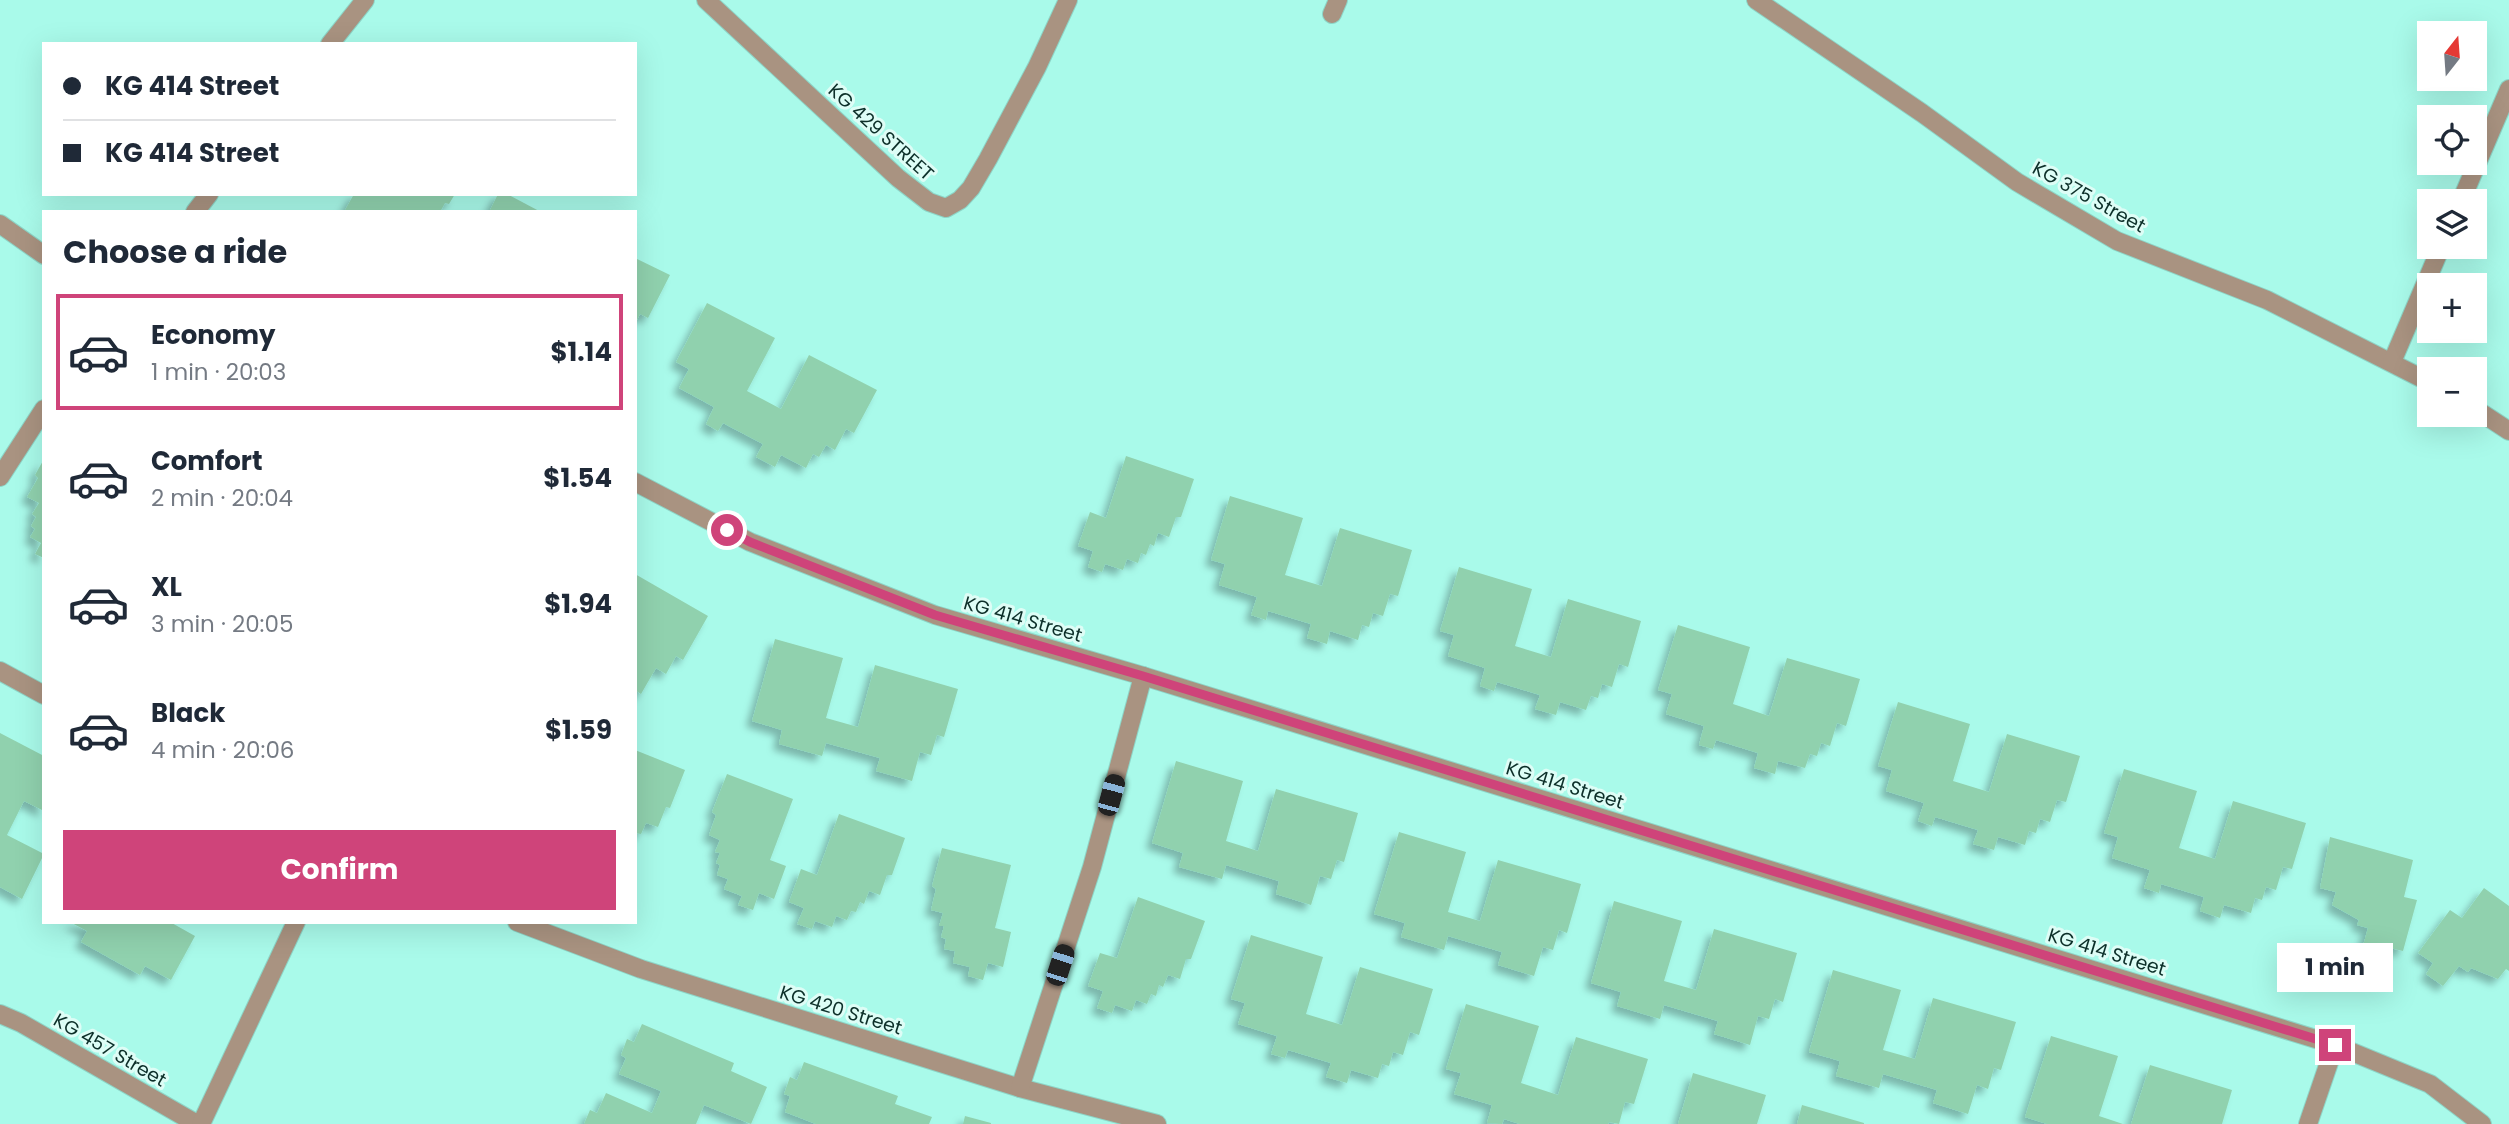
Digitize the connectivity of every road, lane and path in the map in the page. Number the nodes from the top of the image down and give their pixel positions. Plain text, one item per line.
1 (365, 0) edge
2 (706, 0) edge
3 (1068, 0) edge
4 (1756, 0) edge
5 (332, 42) edge
6 (2509, 89) edge
7 (2466, 189) edge
8 (207, 196) edge
9 (197, 210) edge
10 (0, 223) edge
11 (42, 254) edge
12 (2436, 259) edge
13 (2392, 362) junction
14 (2417, 376) edge
15 (42, 412) edge
16 (2487, 417) edge
17 (2509, 431) edge
18 (0, 477) edge
19 (637, 483) edge
20 (0, 671) edge
21 (1143, 676) junction
22 (42, 694) edge
23 (295, 924) edge
24 (522, 924) edge
25 (0, 1014) edge
26 (2335, 1045) junction
27 (1020, 1088) junction
28 (199, 1124) edge
29 (1157, 1124) edge
30 (2308, 1124) edge
31 (2482, 1124) edge

1 - 5 street
2 - 3 street, KG 429 STREET
4 - 13 street, KG 375 Street
6 - 7 street
8 - 9 street
10 - 11 street
12 - 13 street
13 - 14 street, KG 375 Street
15 - 18 street
16 - 17 street
19 - 21 street, KG 414 Street
20 - 22 street
21 - 26 street, KG 414 Street
21 - 27 street
23 - 28 street
24 - 27 street, KG 420 Street
25 - 28 street, KG 457 Street
26 - 30 street
26 - 31 street, KG 414 Street
27 - 29 street, KG 420 Street

